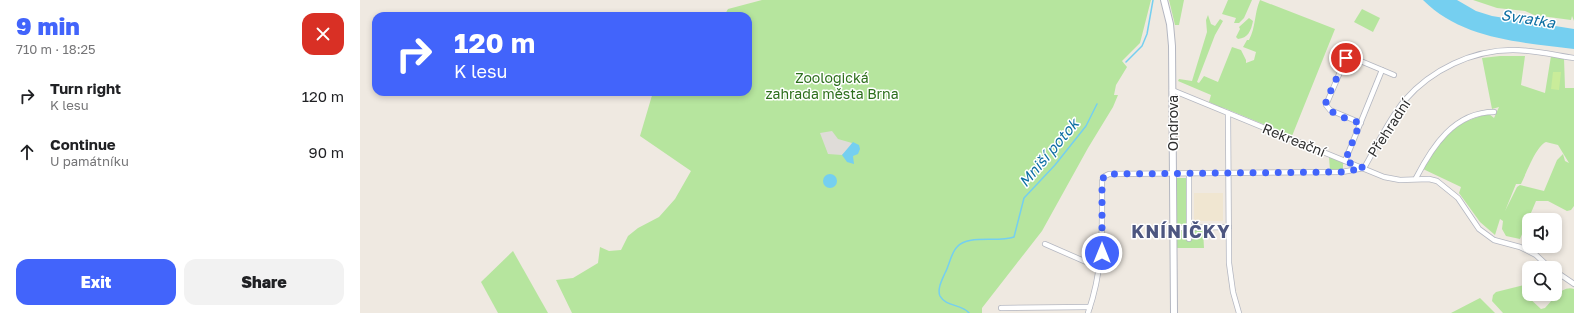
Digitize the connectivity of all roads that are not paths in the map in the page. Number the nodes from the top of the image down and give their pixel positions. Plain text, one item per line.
1 (1164, 0) edge
2 (1574, 58) edge
3 (1382, 70) junction
4 (1394, 75) dead end
5 (1172, 90) junction
6 (1494, 112) dead end
7 (1228, 113) junction
8 (1360, 123) junction
9 (1345, 161) junction
10 (1364, 168) junction
11 (1173, 173) junction
12 (1189, 173) junction
13 (1229, 173) junction
14 (1416, 178) junction
15 (1189, 227) junction
16 (1229, 227) junction
17 (1173, 228) junction
18 (1189, 239) dead end
19 (1045, 244) dead end
20 (1542, 261) edge
21 (1100, 268) junction
22 (1562, 276) edge
23 (1574, 284) edge
24 (1090, 307) junction
25 (1001, 308) dead end
26 (1088, 313) edge
27 (1174, 313) edge
28 (1239, 313) edge

1 - 5 street, Ondrova
2 - 10 street, Přehradní
3 - 4 street
3 - 8 street
3 - 8 street
5 - 7 street, Rekreační
5 - 11 street, Ondrova
6 - 14 street
7 - 9 street, Rekreační
7 - 13 street
8 - 9 street
9 - 10 street, Rekreační
10 - 13 street
10 - 14 street, Rekreační
11 - 12 street
11 - 17 street, Ondrova
11 - 21 street
12 - 13 street
12 - 15 street
13 - 16 street
14 - 20 street, Rekreační
15 - 16 street
15 - 17 street
15 - 18 street
16 - 28 street
17 - 27 street, Ondrova
19 - 21 street
21 - 24 street
22 - 23 street
24 - 25 street
24 - 26 street

